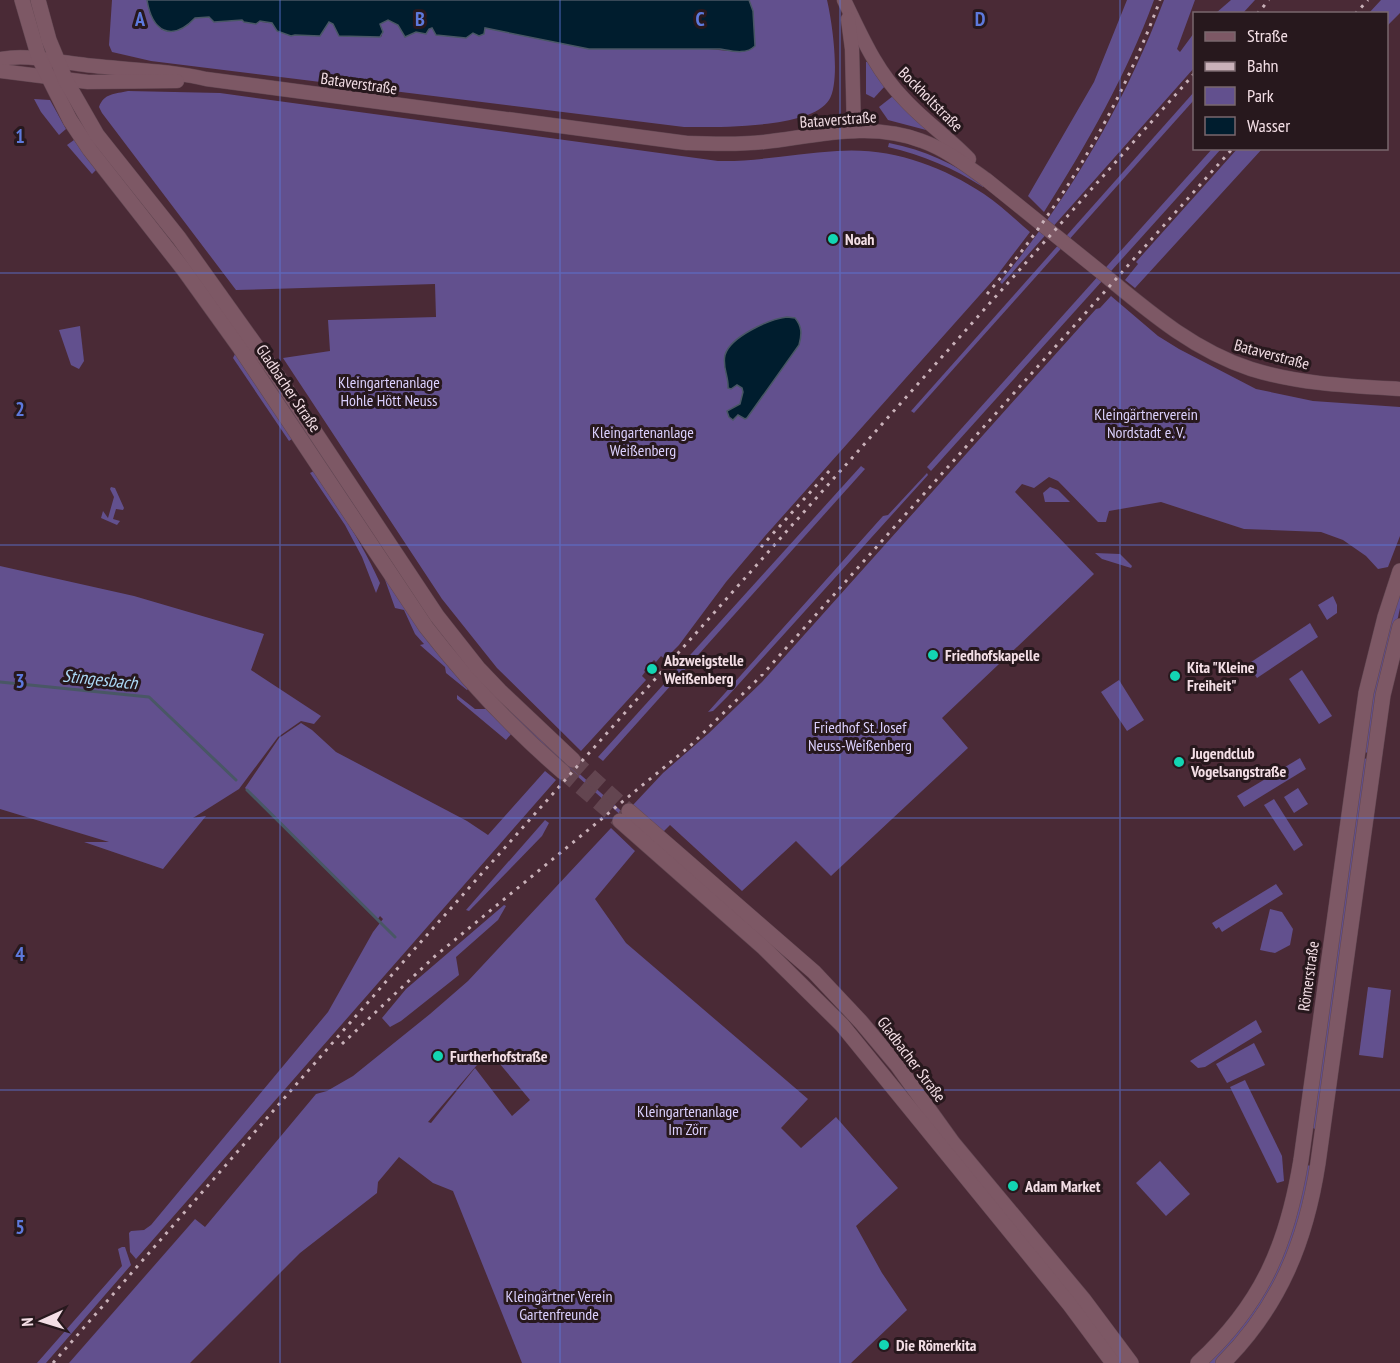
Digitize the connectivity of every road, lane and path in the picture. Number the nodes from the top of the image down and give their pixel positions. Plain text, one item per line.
1 (22, 0) edge
2 (38, 0) edge
3 (843, 0) edge
4 (39, 58) junction
5 (0, 59) edge
6 (57, 61) junction
7 (0, 71) edge
8 (48, 77) junction
9 (206, 79) junction
10 (66, 81) junction
11 (854, 131) junction
12 (988, 181) junction
13 (1400, 389) edge
14 (1400, 571) edge
15 (1400, 626) edge
16 (1113, 1363) edge
17 (1131, 1363) edge
18 (1198, 1363) edge
19 (1223, 1363) edge

1 - 4 main road, Gladbacher Straße
2 - 6 main road, Gladbacher Straße
3 - 11 street, Bockholtstraße
3 - 12 street, Bockholtstraße
4 - 5 street, Bataverstraße
4 - 6 street, Bataverstraße
4 - 8 main road, Gladbacher Straße
6 - 9 street, Bataverstraße
6 - 10 main road, Gladbacher Straße
7 - 8 street, Bataverstraße
8 - 10 street, Bataverstraße
8 - 10 main road, Gladbacher Straße
9 - 10 street, Bataverstraße
9 - 11 street, Bataverstraße
11 - 12 street, Bataverstraße
12 - 13 street, Bataverstraße
14 - 18 main road, Römerstraße
15 - 19 main road
16 - 17 main road, Gladbacher Straße

